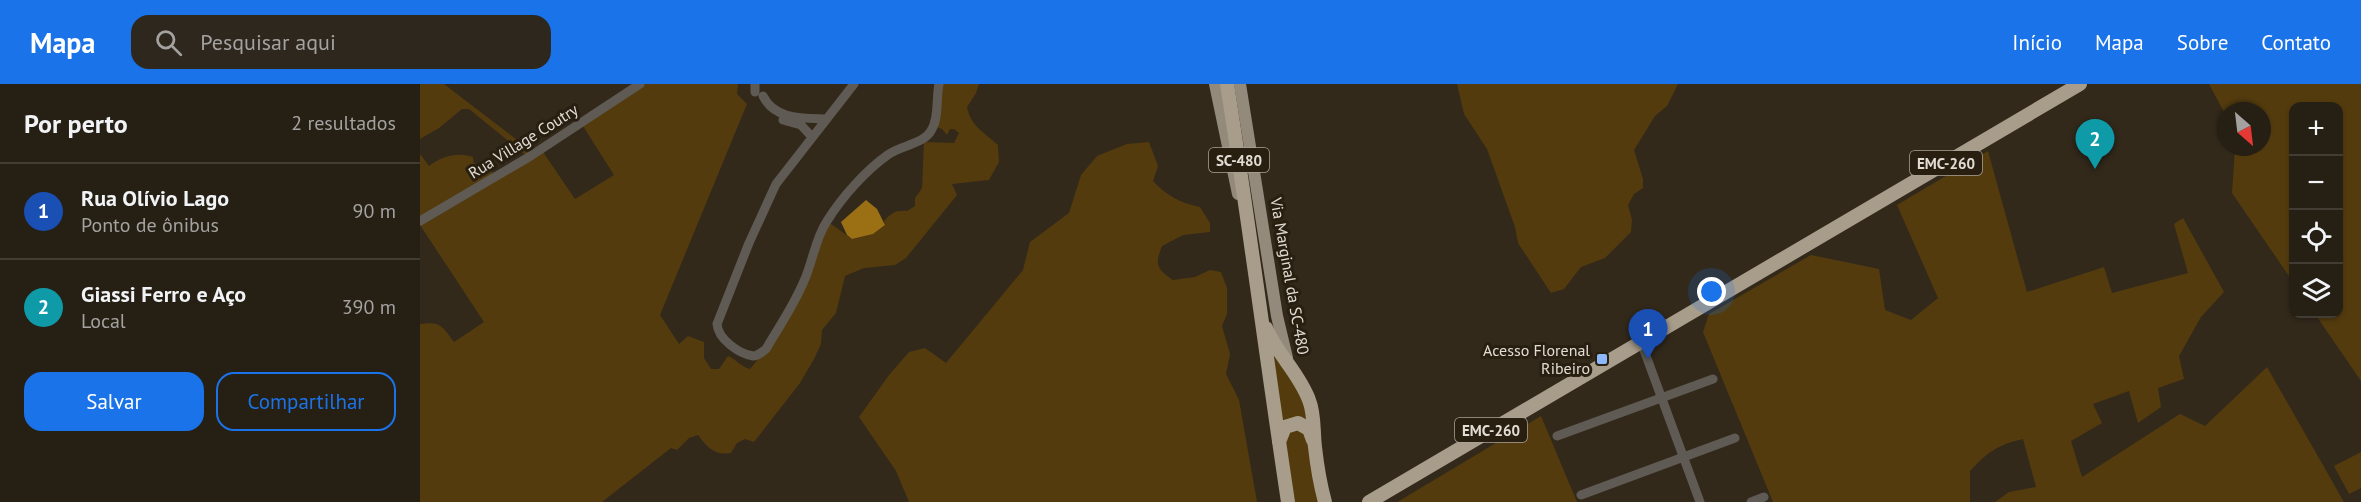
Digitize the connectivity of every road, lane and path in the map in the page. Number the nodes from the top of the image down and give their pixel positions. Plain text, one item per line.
1 (640, 84) edge
2 (854, 84) edge
3 (939, 84) edge
4 (1215, 84) edge
5 (1227, 84) edge
6 (1240, 84) edge
7 (2080, 84) edge
8 (759, 91) edge
9 (826, 118) junction
10 (812, 138) junction
11 (420, 221) edge
12 (1251, 236) junction
13 (1260, 315) junction
14 (1641, 342) junction
15 (1291, 368) junction
16 (1713, 379) dead end
17 (1662, 398) junction
18 (1557, 436) dead end
19 (1735, 438) dead end
20 (1279, 442) junction
21 (1315, 446) junction
22 (1683, 457) junction
23 (1581, 495) dead end
24 (1323, 497) edge
25 (1764, 497) dead end
26 (1369, 501) edge
27 (1288, 502) edge
28 (1335, 502) edge
29 (1700, 502) edge
30 (1751, 502) edge

1 - 11 street, Rua Village Coutry
2 - 9 street
3 - 10 street
4 - 12 main road
5 - 12 highway, SC-480
6 - 15 main road, Via Marginal da SC-480
7 - 14 highway, EMC-260
8 - 9 street
8 - 10 street
9 - 10 street
12 - 13 highway, SC-480
13 - 15 highway, SC-480
13 - 20 highway, SC-480
14 - 17 street
14 - 26 highway, EMC-260
15 - 21 highway, SC-480
16 - 17 street
17 - 18 street
17 - 22 street
19 - 22 street
20 - 21 highway
20 - 27 highway, SC-480
21 - 24 highway, SC-480
22 - 23 street
22 - 29 street
24 - 28 highway
25 - 30 street

